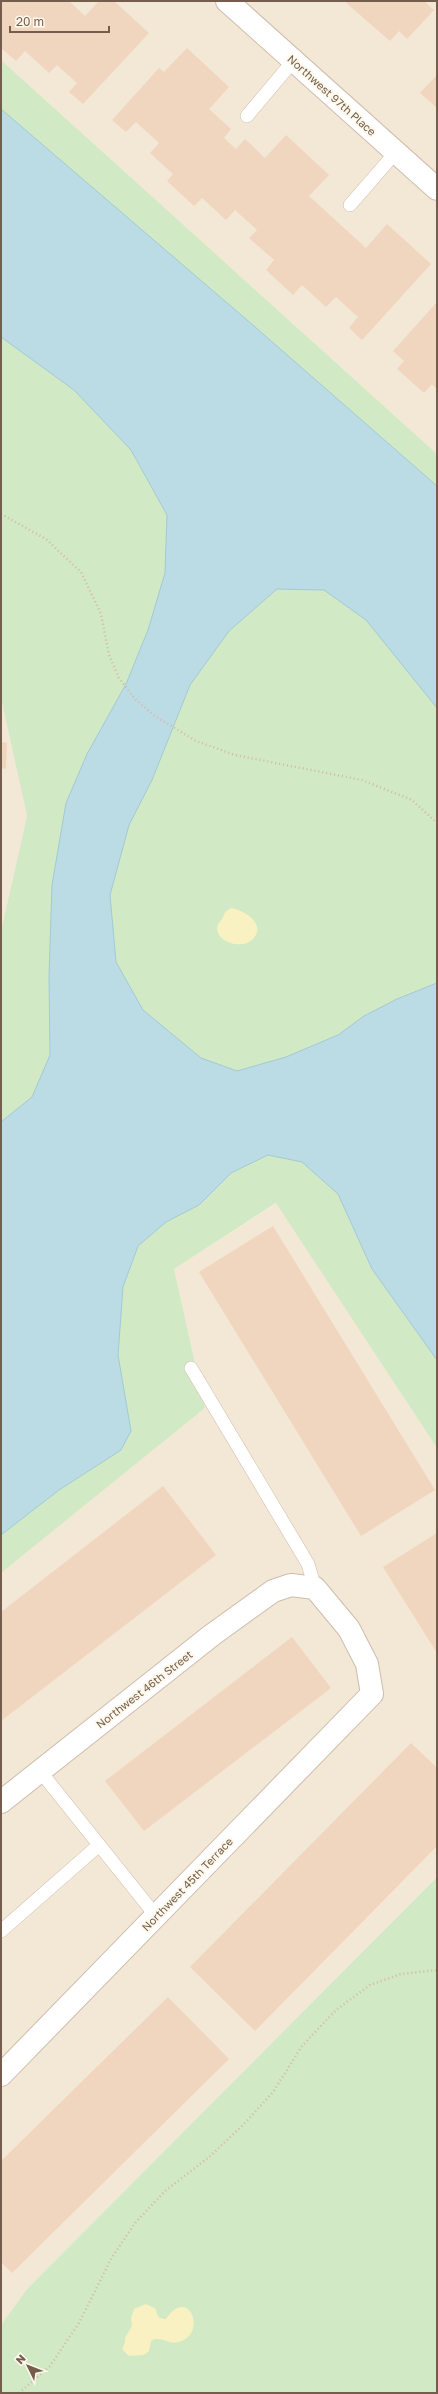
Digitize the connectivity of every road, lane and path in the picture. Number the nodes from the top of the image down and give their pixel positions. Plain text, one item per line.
1 (230, 2) edge
2 (294, 60) junction
3 (247, 116) dead end
4 (396, 152) junction
5 (437, 189) edge
6 (350, 206) dead end
7 (1, 514) edge
8 (437, 823) edge
9 (190, 1368) dead end
10 (315, 1588) junction
11 (40, 1771) junction
12 (1, 1802) edge
13 (99, 1845) junction
14 (156, 1916) junction
15 (1, 1931) edge
16 (437, 1970) edge
17 (1, 2075) edge
18 (19, 2393) edge

1 - 2 street, Northwest 97th Place
2 - 3 lane
2 - 4 street, Northwest 97th Place
4 - 5 street, Northwest 97th Place
4 - 6 lane
7 - 8 path
9 - 10 lane
10 - 11 street, Northwest 46th Street
10 - 14 street, Northwest 45th Terrace
11 - 12 street, Northwest 46th Street
11 - 13 lane
13 - 14 lane
13 - 15 lane
14 - 17 street, Northwest 45th Terrace
16 - 18 path

